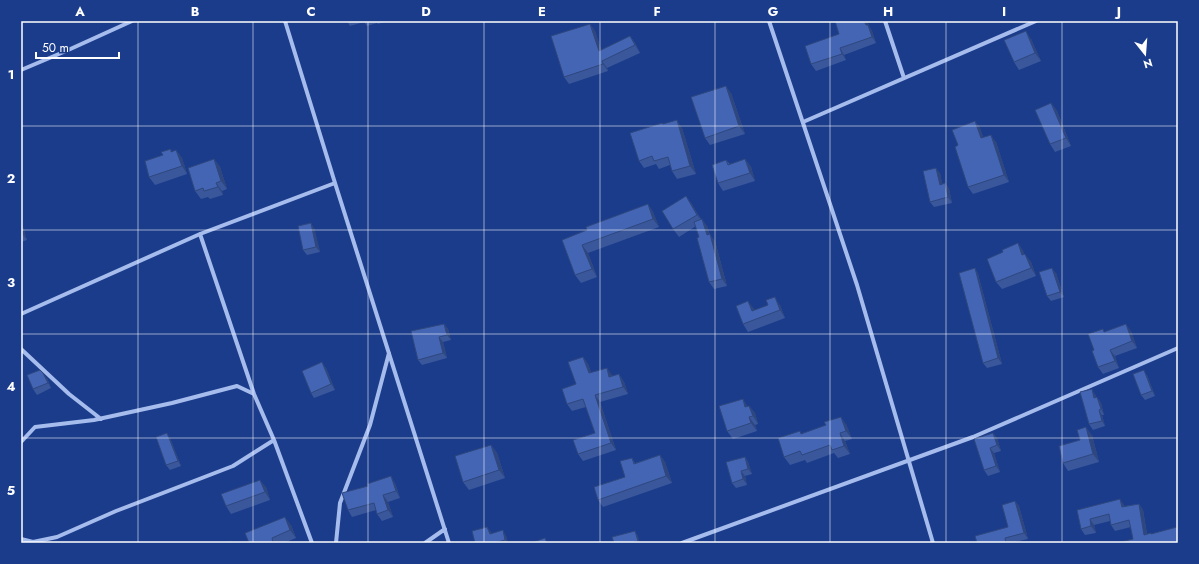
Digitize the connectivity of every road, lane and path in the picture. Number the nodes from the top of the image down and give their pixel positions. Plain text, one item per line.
1 (132, 21) edge
2 (285, 21) edge
3 (769, 21) edge
4 (885, 21) edge
5 (1036, 21) edge
6 (21, 70) edge
7 (904, 78) junction
8 (803, 122) junction
9 (335, 183) junction
10 (200, 234) junction
11 (21, 314) edge
12 (1178, 348) edge
13 (21, 349) edge
14 (389, 353) junction
15 (254, 394) junction
16 (100, 419) junction
17 (274, 440) junction
18 (21, 442) edge
19 (908, 460) junction
20 (445, 529) junction
21 (23, 543) edge
22 (312, 543) edge
23 (336, 543) edge
24 (425, 543) edge
25 (449, 543) edge
26 (682, 543) edge
27 (933, 543) edge

1 - 6 street
2 - 9 street
3 - 8 street
4 - 7 street
5 - 7 street
7 - 8 street
8 - 19 street
9 - 10 street
9 - 14 street
10 - 11 street
10 - 15 street
12 - 19 street
13 - 16 street
14 - 20 street
14 - 23 street
15 - 16 street
15 - 17 street
16 - 18 street
17 - 21 street
17 - 22 street
19 - 26 street
19 - 27 street
20 - 24 street
20 - 25 street

